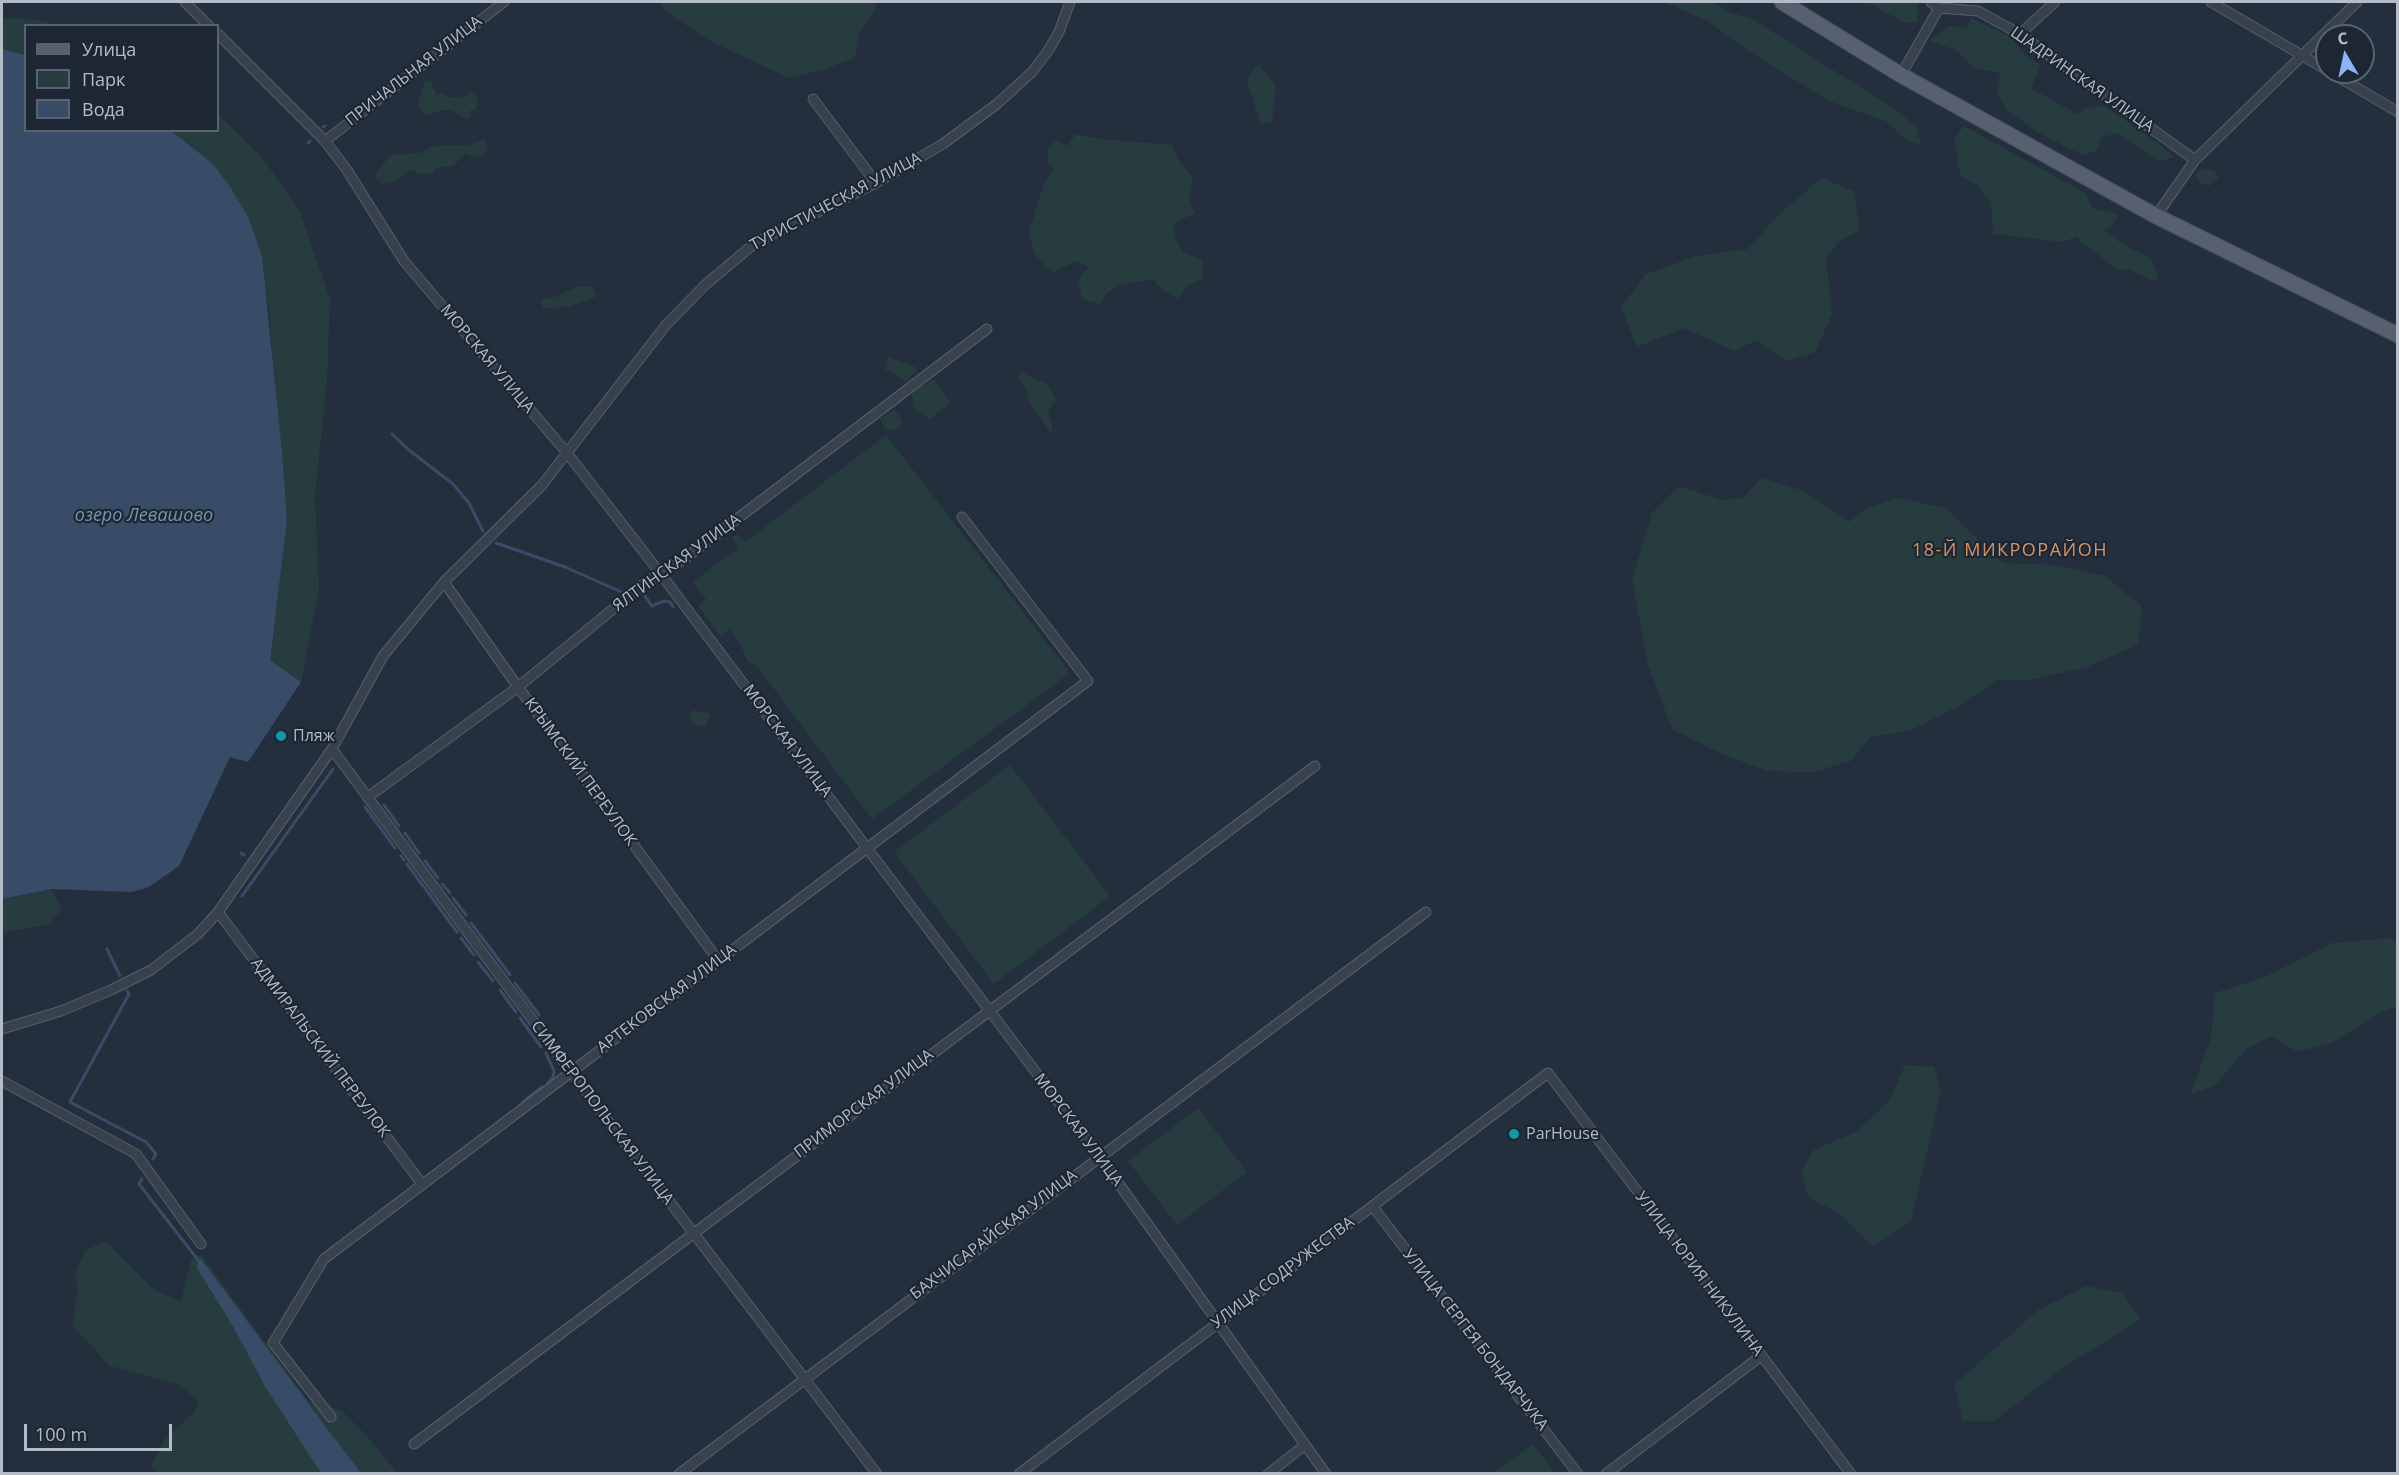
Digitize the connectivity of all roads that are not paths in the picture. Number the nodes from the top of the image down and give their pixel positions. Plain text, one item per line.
1 (185, 2) edge
2 (504, 2) edge
3 (1070, 2) edge
4 (1782, 2) edge
5 (2055, 2) edge
6 (2211, 2) edge
7 (2357, 2) edge
8 (1935, 5) edge
9 (207, 24) edge
10 (2020, 34) junction
11 (219, 35) edge
12 (2303, 56) junction
13 (2315, 63) edge
14 (1901, 75) junction
15 (2351, 84) edge
16 (813, 99) dead end
17 (2397, 112) edge
18 (325, 141) junction
19 (2195, 160) junction
20 (876, 183) junction
21 (2156, 216) junction
22 (987, 329) dead end
23 (2397, 335) edge
24 (567, 453) junction
25 (962, 517) dead end
26 (660, 573) junction
27 (444, 582) junction
28 (518, 687) junction
29 (332, 749) junction
30 (1314, 766) dead end
31 (368, 797) junction
32 (867, 849) junction
33 (218, 912) junction
34 (1426, 912) dead end
35 (718, 960) junction
36 (988, 1010) junction
37 (2, 1029) edge
38 (571, 1072) junction
39 (1548, 1073) joint
40 (2, 1081) edge
41 (1099, 1156) junction
42 (422, 1184) junction
43 (1373, 1206) junction
44 (693, 1234) junction
45 (201, 1244) dead end
46 (1219, 1320) junction
47 (1761, 1356) junction
48 (804, 1378) junction
49 (331, 1417) dead end
50 (414, 1444) dead end
51 (1305, 1445) junction
52 (679, 1473) edge
53 (877, 1473) edge
54 (1019, 1473) edge
55 (1268, 1473) edge
56 (1326, 1473) edge
57 (1578, 1473) edge
58 (1606, 1473) edge
59 (1851, 1473) edge

1 - 9 street
2 - 18 street, ПРИЧАЛЬНАЯ УЛИЦА
3 - 20 street, ТУРИСТИЧЕСКАЯ УЛИЦА
4 - 14 main road
5 - 10 street
6 - 12 street
7 - 12 street
8 - 10 street, ШАДРИНСКАЯ УЛИЦА
8 - 14 street
10 - 19 street, ШАДРИНСКАЯ УЛИЦА
11 - 18 street, МОРСКАЯ УЛИЦА
12 - 13 street
12 - 19 street
14 - 21 main road
15 - 17 street
16 - 20 street
18 - 24 street, МОРСКАЯ УЛИЦА
19 - 21 street
20 - 24 street, ТУРИСТИЧЕСКАЯ УЛИЦА
21 - 23 main road
22 - 26 street, ЯЛТИНСКАЯ УЛИЦА
24 - 26 street, МОРСКАЯ УЛИЦА
24 - 27 street, ТУРИСТИЧЕСКАЯ УЛИЦА
25 - 32 street, АРТЕКОВСКАЯ УЛИЦА
26 - 28 street, ЯЛТИНСКАЯ УЛИЦА
26 - 32 street, МОРСКАЯ УЛИЦА
27 - 28 street, КРЫМСКИЙ ПЕРЕУЛОК
27 - 29 street, ТУРИСТИЧЕСКАЯ УЛИЦА
28 - 31 street, ЯЛТИНСКАЯ УЛИЦА
28 - 35 street, КРЫМСКИЙ ПЕРЕУЛОК
29 - 31 street, СИМФЕРОПОЛЬСКАЯ УЛИЦА
29 - 33 street, ТУРИСТИЧЕСКАЯ УЛИЦА
30 - 36 street, ПРИМОРСКАЯ УЛИЦА
31 - 38 street, СИМФЕРОПОЛЬСКАЯ УЛИЦА
32 - 35 street, АРТЕКОВСКАЯ УЛИЦА
32 - 36 street, МОРСКАЯ УЛИЦА
33 - 37 street, ТУРИСТИЧЕСКАЯ УЛИЦА
33 - 42 street, АДМИРАЛЬСКИЙ ПЕРЕУЛОК
34 - 41 street, БАХЧИСАРАЙСКАЯ УЛИЦА
35 - 38 street, АРТЕКОВСКАЯ УЛИЦА
36 - 41 street, МОРСКАЯ УЛИЦА
36 - 44 street, ПРИМОРСКАЯ УЛИЦА
38 - 42 street, АРТЕКОВСКАЯ УЛИЦА
38 - 44 street, СИМФЕРОПОЛЬСКАЯ УЛИЦА
39 - 43 street, УЛИЦА СОДРУЖЕСТВА
39 - 47 street, УЛИЦА ЮРИЯ НИКУЛИНА
40 - 45 street
41 - 46 street, МОРСКАЯ УЛИЦА
41 - 48 street, БАХЧИСАРАЙСКАЯ УЛИЦА
42 - 49 street, АРТЕКОВСКАЯ УЛИЦА
43 - 46 street, УЛИЦА СОДРУЖЕСТВА
43 - 57 street, УЛИЦА СЕРГЕЯ БОНДАРЧУКА
44 - 48 street, СИМФЕРОПОЛЬСКАЯ УЛИЦА
44 - 50 street, ПРИМОРСКАЯ УЛИЦА
46 - 51 street, МОРСКАЯ УЛИЦА
46 - 54 street, УЛИЦА СОДРУЖЕСТВА
47 - 58 street
47 - 59 street, УЛИЦА ЮРИЯ НИКУЛИНА
48 - 52 street, БАХЧИСАРАЙСКАЯ УЛИЦА
48 - 53 street, СИМФЕРОПОЛЬСКАЯ УЛИЦА
51 - 55 street
51 - 56 street, МОРСКАЯ УЛИЦА

